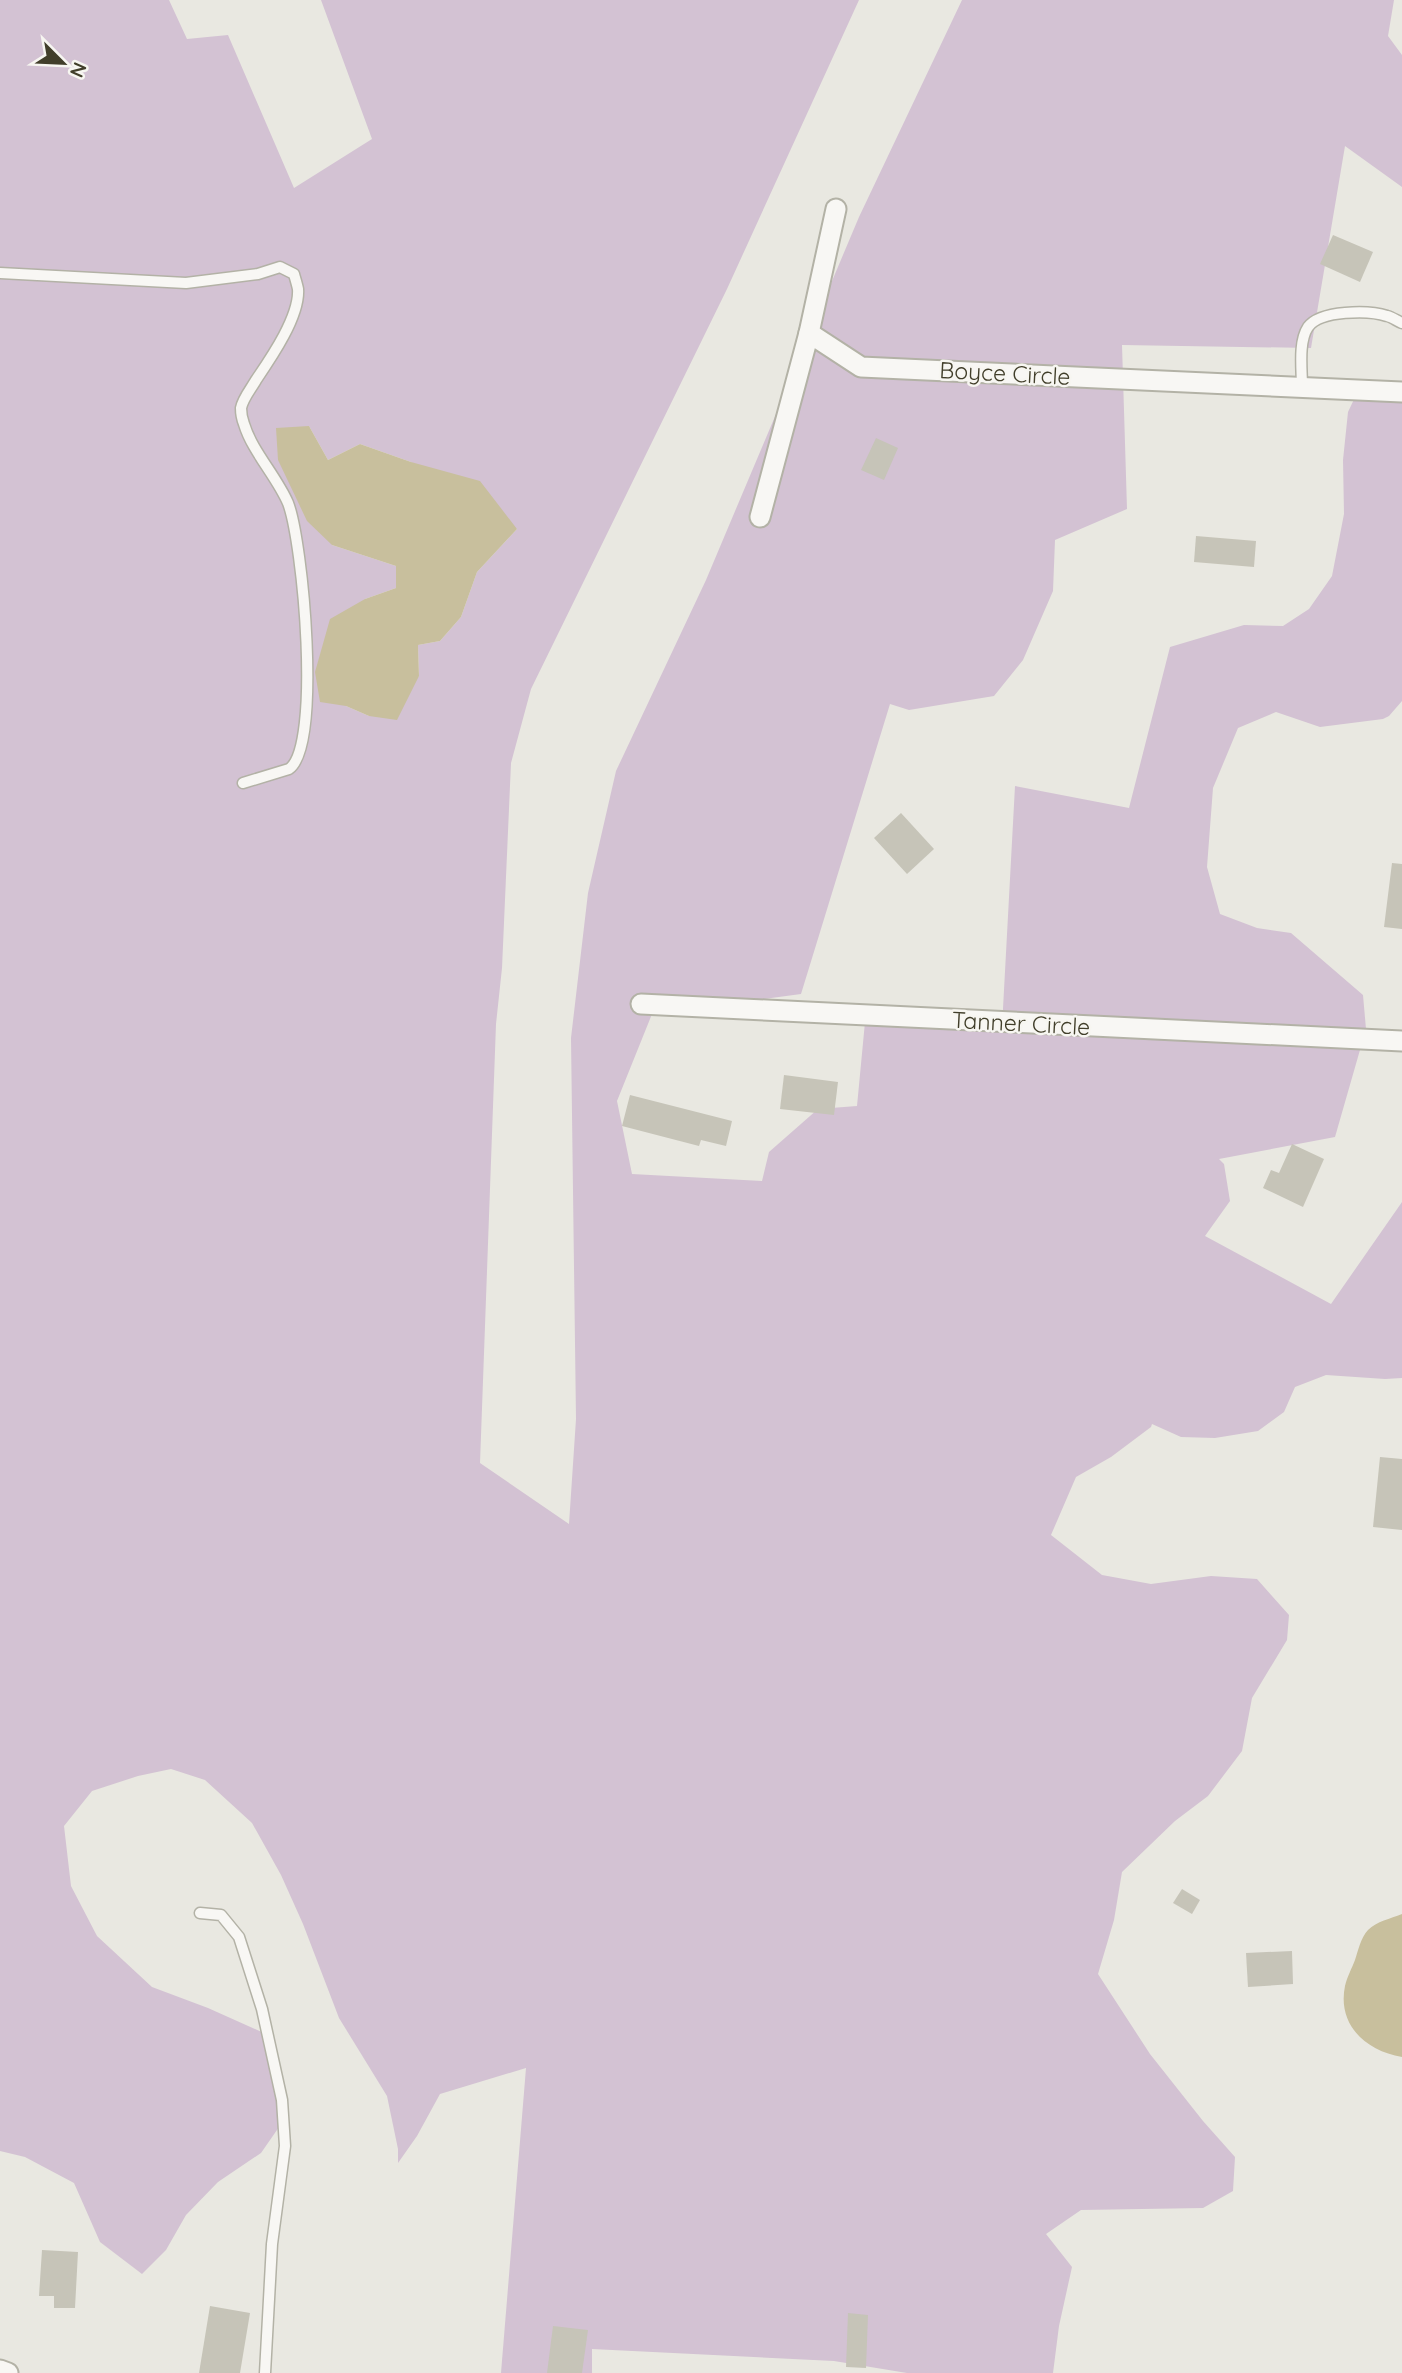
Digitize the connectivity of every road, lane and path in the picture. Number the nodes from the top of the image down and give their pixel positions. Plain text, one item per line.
1 (836, 209) dead end
2 (0, 273) edge
3 (1402, 323) edge
4 (809, 333) junction
5 (1302, 387) junction
6 (1402, 392) edge
7 (760, 517) dead end
8 (243, 783) dead end
9 (641, 1004) dead end
10 (1402, 1041) edge
11 (200, 1913) dead end
12 (0, 2370) edge
13 (8, 2373) edge
14 (265, 2373) edge

1 - 4 street
2 - 8 lane
3 - 5 lane
4 - 5 street, Boyce Circle
4 - 7 street
5 - 6 street, Boyce Circle
9 - 10 street, Tanner Circle
11 - 14 lane
12 - 13 street

